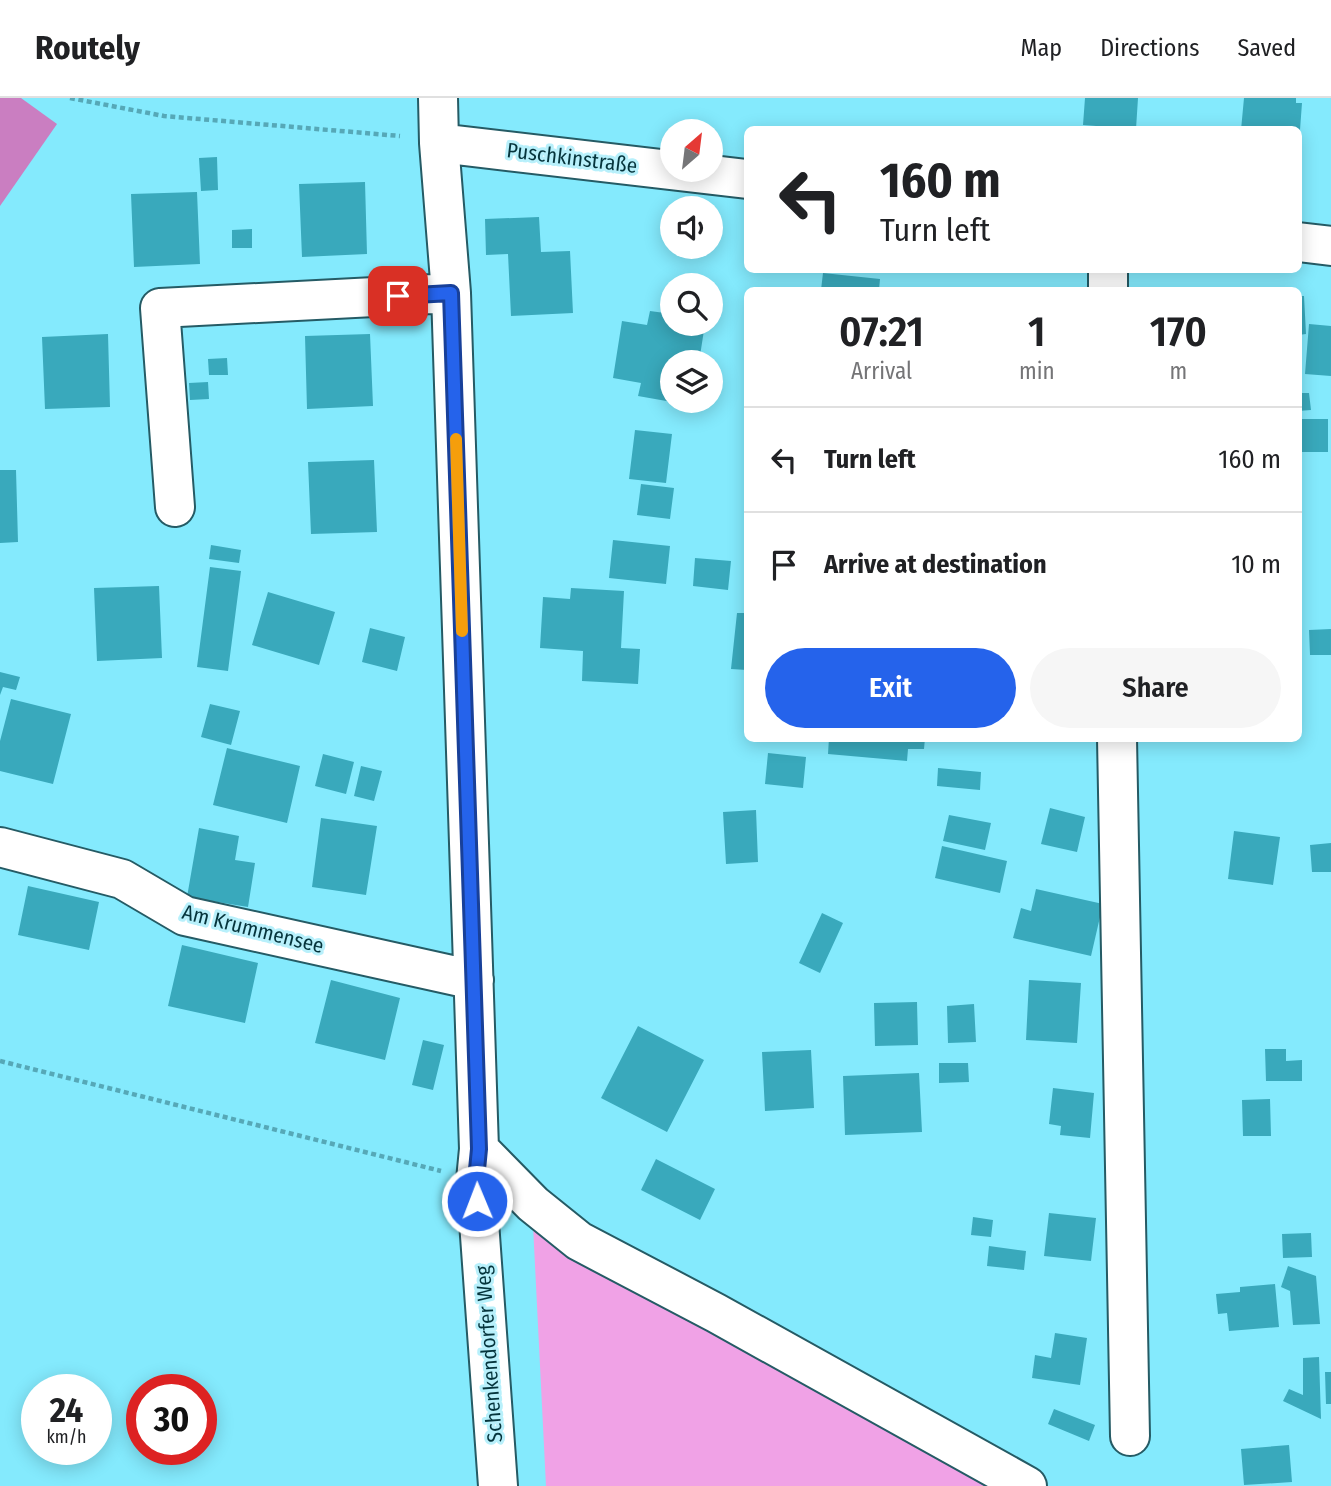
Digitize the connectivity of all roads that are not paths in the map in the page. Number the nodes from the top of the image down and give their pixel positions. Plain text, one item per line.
1 (438, 98) edge
2 (439, 143) junction
3 (744, 179) edge
4 (1302, 242) edge
5 (1331, 246) edge
6 (451, 293) junction
7 (175, 507) dead end
8 (1117, 742) edge
9 (0, 847) edge
10 (474, 980) junction
11 (477, 1164) junction
12 (1130, 1436) dead end
13 (498, 1486) edge
14 (1027, 1486) edge

1 - 2 street
2 - 3 street, Puschkinstraße
2 - 6 street
4 - 5 street
6 - 7 street
6 - 10 street
8 - 12 street
9 - 10 street, Am Krummensee
10 - 11 street
11 - 13 street, Schenkendorfer Weg
11 - 14 street

